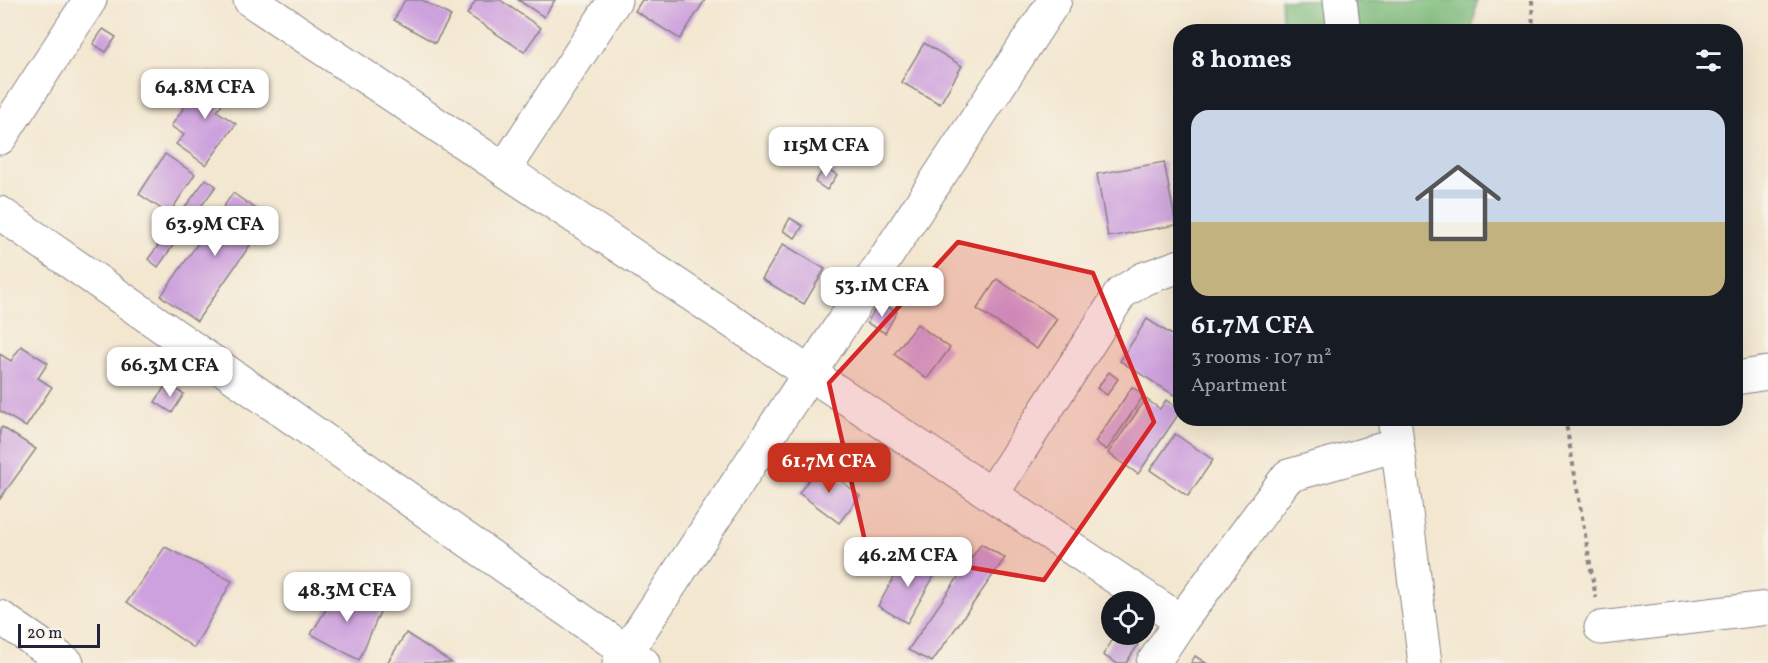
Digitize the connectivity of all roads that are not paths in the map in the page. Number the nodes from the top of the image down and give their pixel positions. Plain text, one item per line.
1 (90, 0) edge
2 (250, 0) edge
3 (615, 0) edge
4 (1055, 0) edge
5 (1340, 0) edge
6 (1343, 24) edge
7 (0, 138) edge
8 (504, 169) junction
9 (0, 213) edge
10 (1173, 268) edge
11 (810, 373) junction
12 (1768, 374) edge
13 (1743, 377) edge
14 (1395, 432) edge
15 (992, 494) junction
16 (1768, 608) edge
17 (0, 617) edge
18 (1181, 621) junction
19 (1601, 628) road end
20 (629, 659) edge
21 (68, 663) edge
22 (1153, 663) edge
23 (1425, 663) edge

1 - 7 street
2 - 8 street
3 - 8 street
4 - 11 street
5 - 6 street
8 - 11 street
9 - 20 street
10 - 15 street
11 - 15 street
11 - 20 street
12 - 13 street
14 - 18 street
14 - 23 street
15 - 18 street
16 - 19 street
17 - 21 street
18 - 22 street

